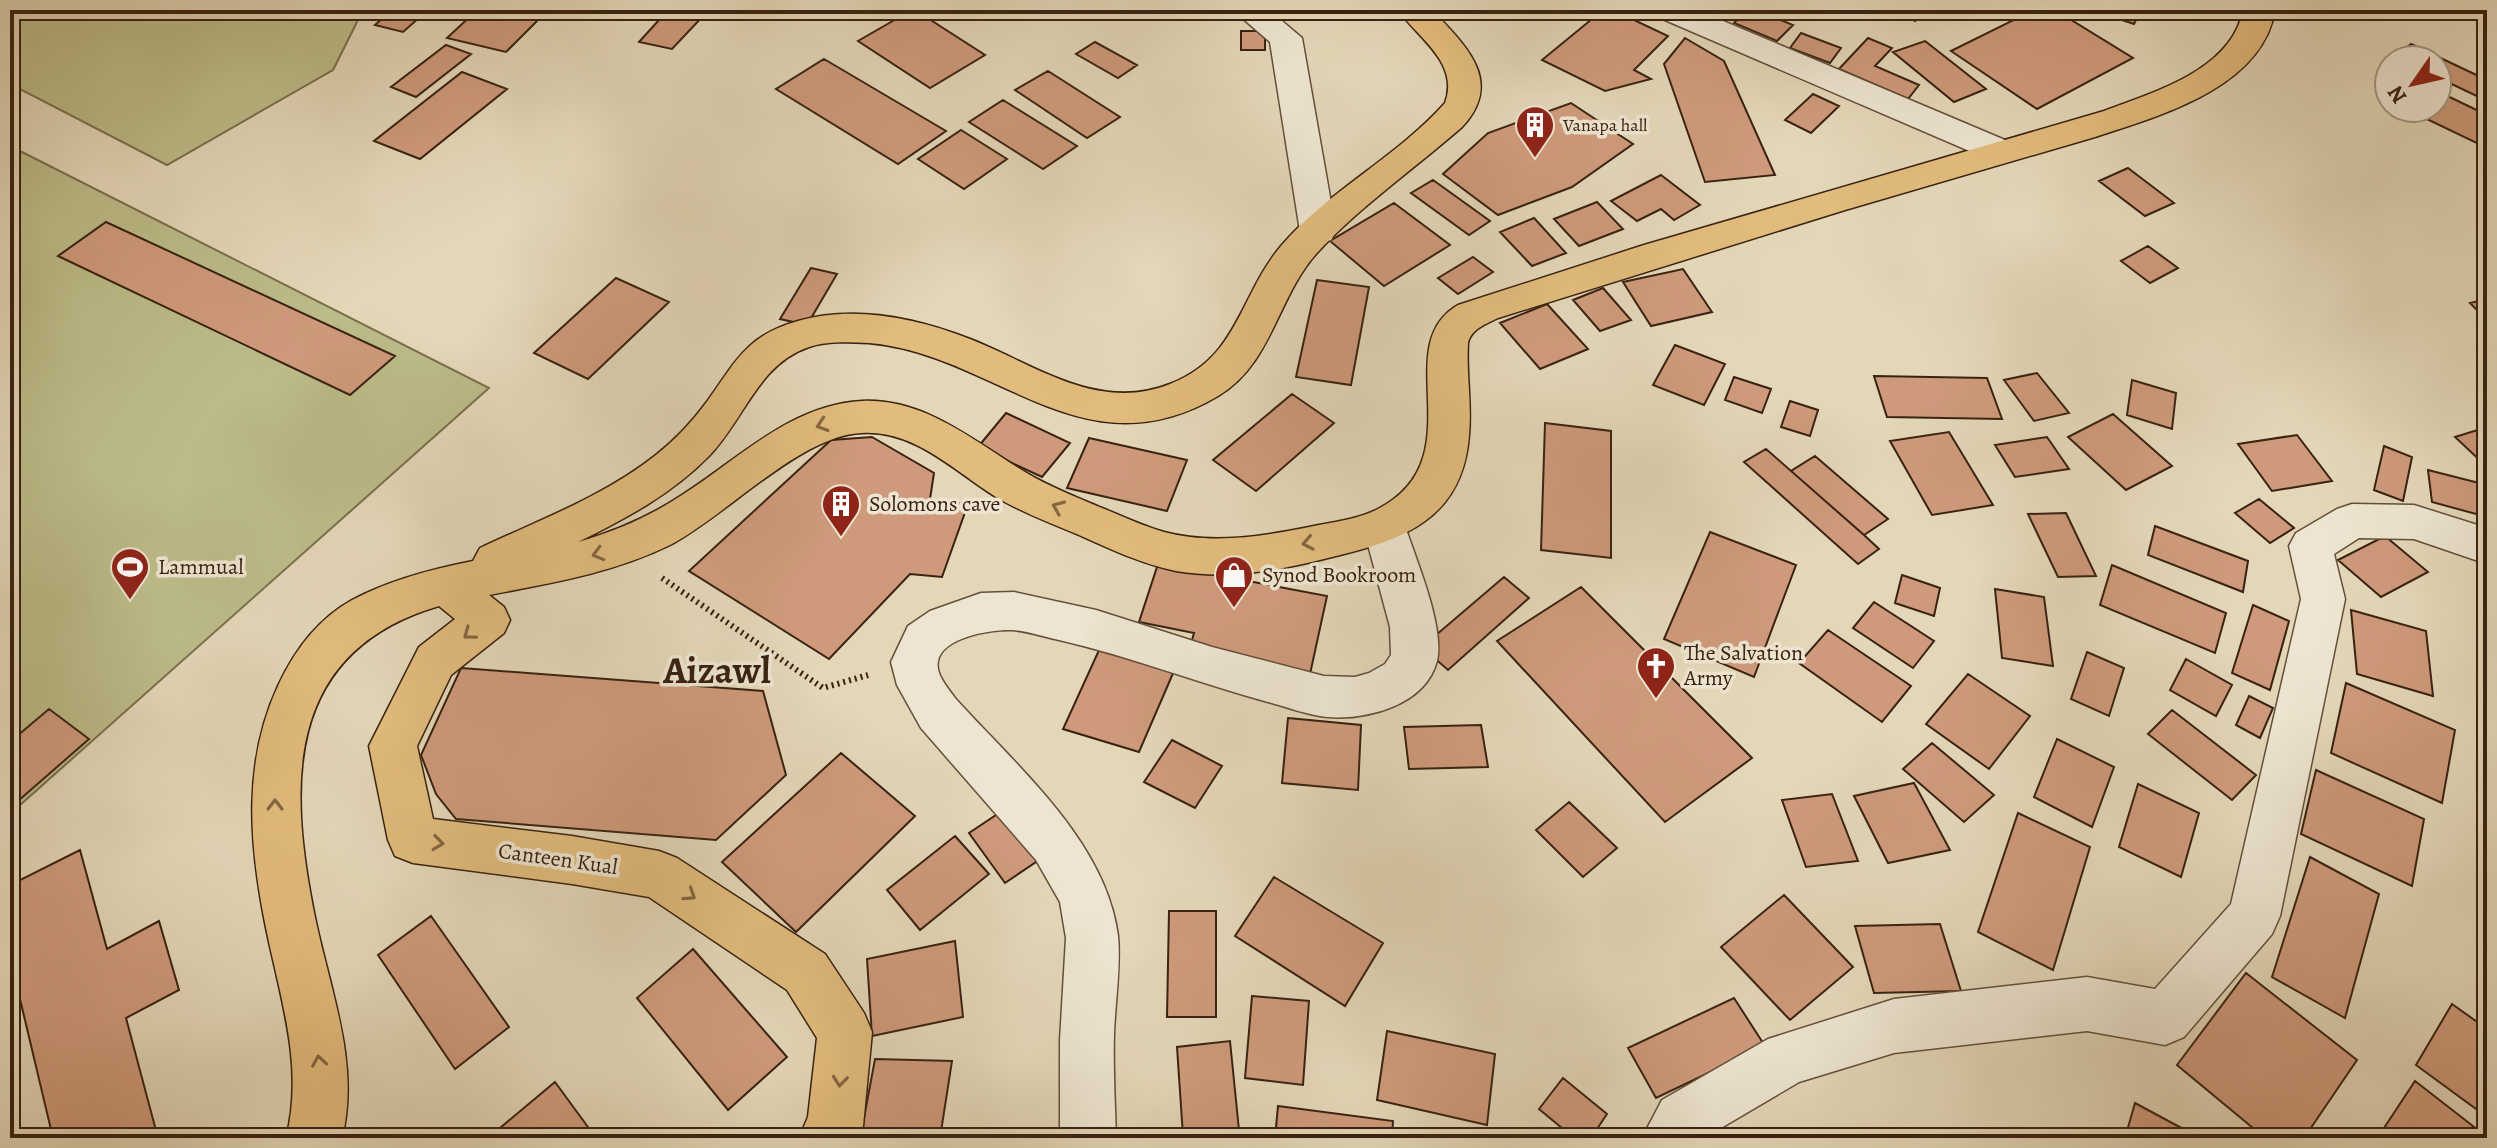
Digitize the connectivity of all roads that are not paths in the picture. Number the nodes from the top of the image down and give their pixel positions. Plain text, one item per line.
1 (1249, 10) edge
2 (1414, 10) edge
3 (1669, 10) edge
4 (2259, 10) edge
5 (2000, 151) junction
6 (1318, 231) junction
7 (1384, 526) junction
8 (2487, 546) edge
9 (446, 586) junction
10 (314, 1138) edge
11 (827, 1138) edge
12 (1088, 1138) edge
13 (1670, 1138) edge

1 - 6 street
2 - 6 main road
3 - 5 street
4 - 5 main road
5 - 7 main road
6 - 9 main road
7 -> 9 main road
7 - 12 street
8 - 13 street
10 -> 9 main road
9 -> 11 main road, Canteen Kual

